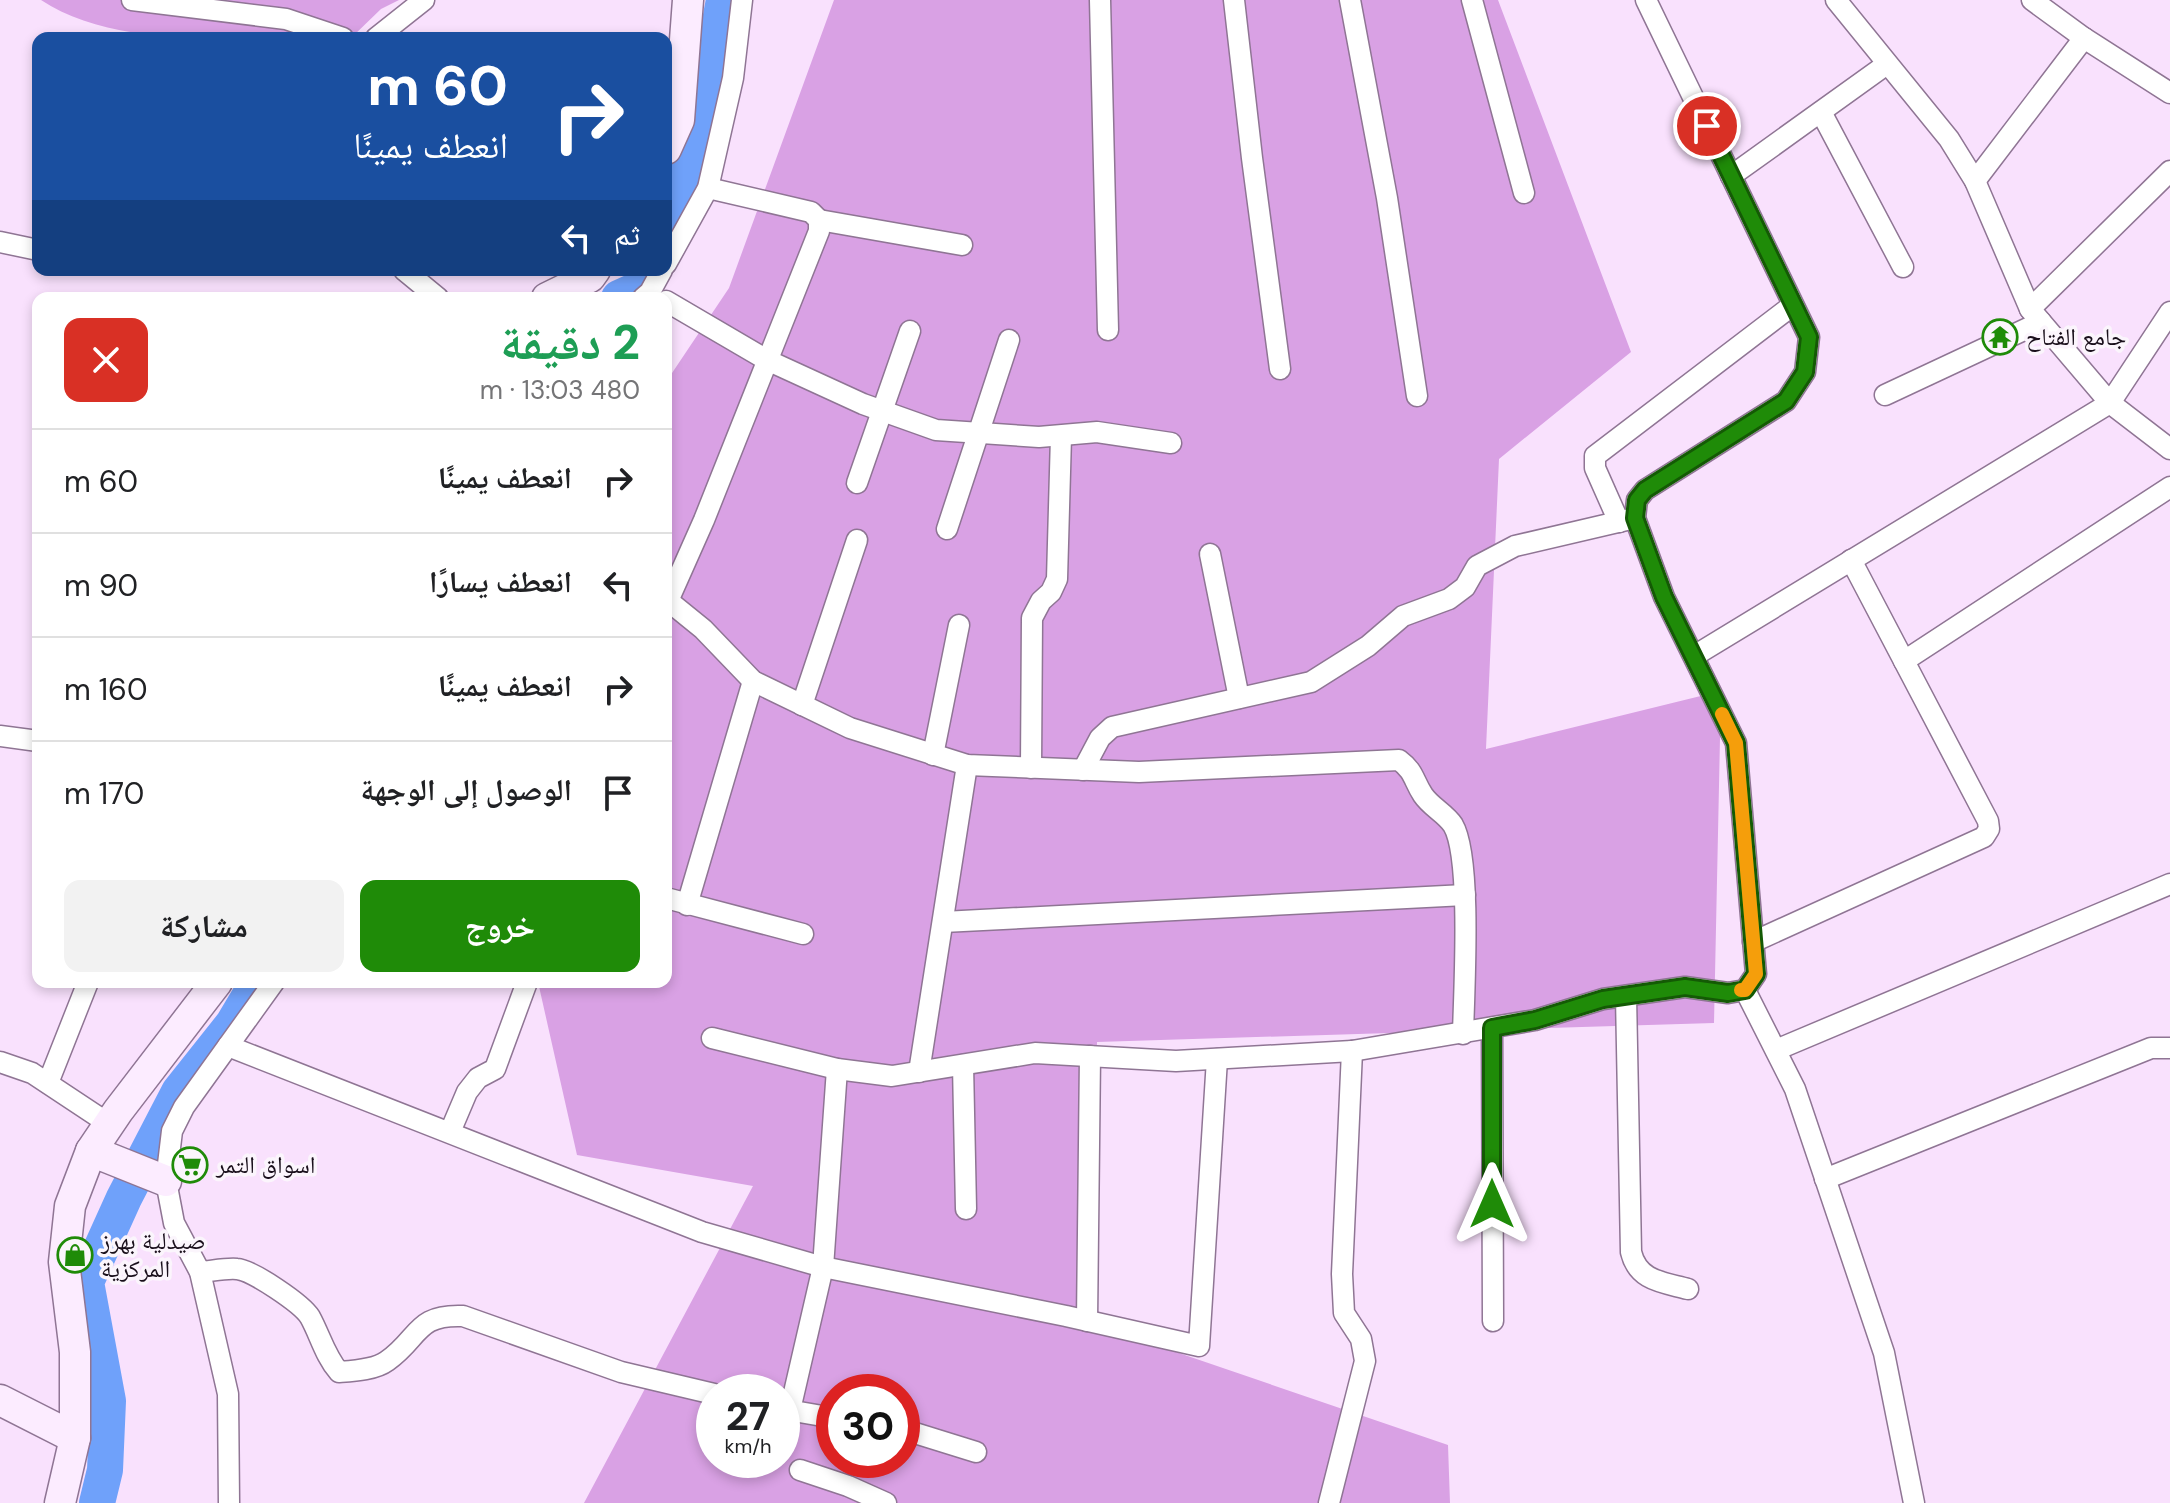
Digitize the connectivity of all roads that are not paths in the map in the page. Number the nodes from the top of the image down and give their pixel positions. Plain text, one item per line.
1 (132, 0) edge
2 (424, 0) edge
3 (688, 0) edge
4 (742, 0) edge
5 (1100, 0) edge
6 (1234, 0) edge
7 (1350, 0) edge
8 (1472, 0) edge
9 (1646, 0) edge
10 (1836, 0) edge
11 (2032, 0) edge
12 (325, 32) edge
13 (384, 32) edge
14 (2084, 38) junction
15 (1887, 64) junction
16 (2170, 93) edge
17 (1821, 112) junction
18 (672, 136) edge
19 (2170, 171) edge
20 (1731, 176) junction
21 (1975, 181) junction
22 (708, 188) junction
23 (1524, 193) dead end
24 (819, 220) junction
25 (0, 242) edge
26 (962, 245) dead end
27 (32, 249) edge
28 (672, 253) edge
29 (1903, 267) dead end
30 (411, 276) edge
31 (591, 276) edge
32 (431, 292) edge
33 (559, 292) edge
34 (1793, 305) junction
35 (672, 307) edge
36 (2170, 312) edge
37 (2036, 316) junction
38 (1108, 330) dead end
39 (910, 331) dead end
40 (1009, 340) dead end
41 (767, 360) junction
42 (1280, 369) dead end
43 (1885, 395) dead end
44 (1417, 396) dead end
45 (2110, 403) junction
46 (881, 410) junction
47 (977, 433) junction
48 (1061, 436) junction
49 (1171, 443) dead end
50 (2170, 449) edge
51 (857, 483) dead end
52 (2170, 487) edge
53 (1627, 520) junction
54 (947, 529) dead end
55 (857, 540) dead end
56 (1210, 554) dead end
57 (1851, 560) junction
58 (672, 589) edge
59 (672, 604) edge
60 (959, 625) dead end
61 (1694, 656) junction
62 (1904, 661) junction
63 (753, 681) junction
64 (1239, 698) junction
65 (802, 705) junction
66 (0, 736) edge
67 (32, 740) edge
68 (933, 755) junction
69 (967, 765) junction
70 (1031, 768) junction
71 (1083, 770) junction
72 (2170, 884) edge
73 (1465, 895) junction
74 (672, 900) edge
75 (687, 905) junction
76 (943, 922) junction
77 (803, 934) dead end
78 (1753, 942) junction
79 (86, 988) edge
80 (212, 988) edge
81 (270, 988) edge
82 (525, 988) edge
83 (1745, 990) junction
84 (1626, 996) junction
85 (1492, 1028) junction
86 (1463, 1034) junction
87 (712, 1038) dead end
88 (228, 1046) junction
89 (2170, 1048) edge
90 (1776, 1050) junction
91 (1352, 1051) junction
92 (1090, 1056) junction
93 (1217, 1059) junction
94 (0, 1062) edge
95 (963, 1065) junction
96 (837, 1069) junction
97 (919, 1072) junction
98 (48, 1083) junction
99 (109, 1124) junction
100 (450, 1132) junction
101 (91, 1151) junction
102 (1825, 1179) junction
103 (166, 1181) junction
104 (966, 1209) dead end
105 (823, 1267) junction
106 (200, 1272) junction
107 (1688, 1289) dead end
108 (1087, 1321) junction
109 (1493, 1321) dead end
110 (795, 1374) edge
111 (696, 1390) edge
112 (0, 1400) edge
113 (920, 1435) edge
114 (75, 1438) junction
115 (976, 1452) dead end
116 (800, 1470) dead end
117 (874, 1501) edge
118 (60, 1503) edge
119 (229, 1503) edge
120 (1329, 1503) edge
121 (1914, 1503) edge

1 - 12 street
2 - 13 street
3 - 18 street
4 - 22 street
5 - 38 street
6 - 42 street
7 - 44 street
8 - 23 street
9 - 20 street
10 - 15 street
11 - 14 street
14 - 16 street
14 - 21 street
15 - 17 street
15 - 21 street
17 - 20 street
17 - 29 street
19 - 37 street
20 - 34 street
21 - 37 street
22 - 24 street
22 - 28 street
24 - 26 street
24 - 41 street
25 - 27 street
30 - 32 street
31 - 33 street
34 - 53 street
34 - 53 street
35 - 41 street
36 - 45 street
37 - 43 street
37 - 45 street
39 - 46 street
40 - 47 street
41 - 46 street
41 - 58 street
45 - 50 street
45 - 57 street
46 - 47 street
46 - 51 street
47 - 48 street
47 - 54 street
48 - 49 street
48 - 70 street
52 - 62 street
53 - 61 street
53 - 64 street
55 - 65 street
56 - 64 street
57 - 61 street
57 - 62 street
59 - 63 street
60 - 68 street
61 - 78 street
62 - 78 street
63 - 65 street
63 - 75 street
64 - 71 street
65 - 68 street
66 - 67 street
68 - 69 street
69 - 70 street
69 - 76 street
70 - 71 street
71 - 73 street
72 - 90 street
73 - 76 street
73 - 86 street
74 - 75 street
75 - 77 street
76 - 97 street
78 - 83 street
79 - 98 street
80 - 99 street
81 - 88 street
82 - 100 street
83 - 84 street
83 - 90 street
84 - 85 street
84 - 107 street
85 - 86 street
85 - 109 street
86 - 91 street
87 - 96 street
88 - 100 street
88 - 103 street
89 - 102 street
90 - 102 street
91 - 93 street
91 - 120 street
92 - 93 street
92 - 95 street
92 - 108 street
93 - 108 street
94 - 98 street
95 - 97 street
95 - 104 street
96 - 97 street
96 - 105 street
98 - 99 street
99 - 101 street
100 - 105 street
101 - 103 street
101 - 114 street
102 - 121 street
103 - 106 street
105 - 108 street
105 - 110 street
106 - 111 street
106 - 119 street
112 - 114 street
113 - 115 street
114 - 118 street
116 - 117 street

